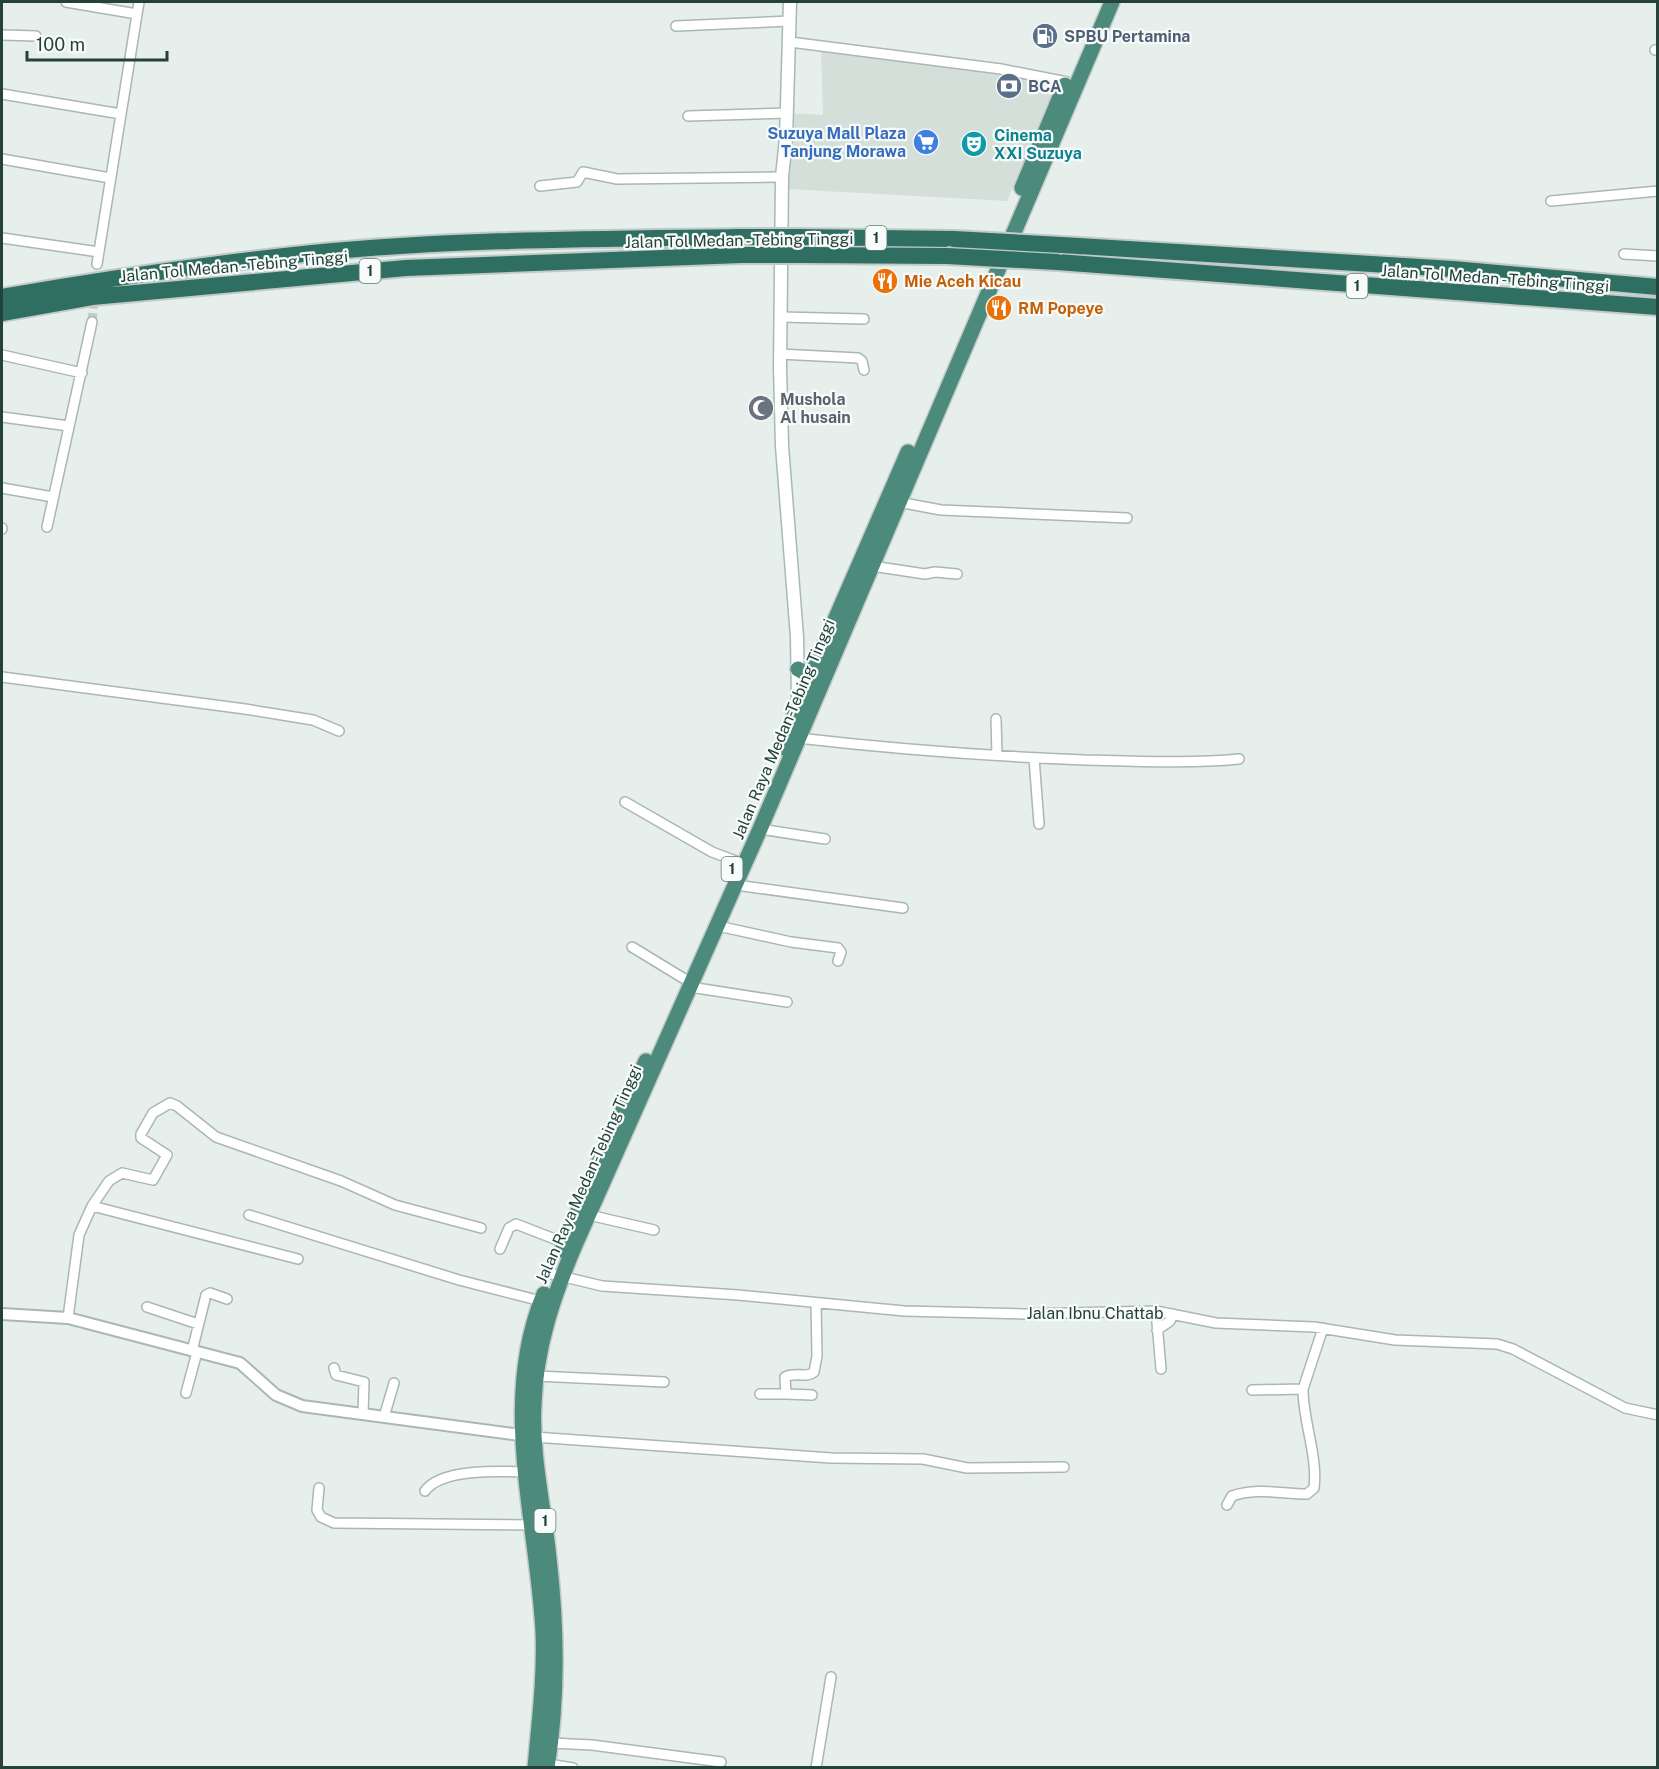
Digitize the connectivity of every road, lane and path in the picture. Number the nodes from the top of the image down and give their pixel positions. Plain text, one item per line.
1 (66, 2) edge
2 (139, 2) edge
3 (790, 2) edge
4 (1101, 2) edge
5 (1112, 2) edge
6 (137, 14) junction
7 (790, 21) junction
8 (676, 26) dead end
9 (2, 34) edge
10 (36, 36) dead end
11 (790, 42) junction
12 (1067, 82) junction
13 (2, 94) edge
14 (787, 113) junction
15 (121, 114) junction
16 (688, 116) dead end
17 (2, 159) edge
18 (782, 177) junction
19 (110, 178) junction
20 (540, 186) dead end
21 (1658, 191) edge
22 (1551, 201) dead end
23 (2, 238) edge
24 (99, 252) junction
25 (1624, 254) dead end
26 (1658, 256) edge
27 (97, 264) tunnel mouth
28 (1658, 287) edge
29 (2, 297) edge
30 (1658, 307) edge
31 (2, 313) edge
32 (781, 317) junction
33 (864, 319) dead end
34 (92, 322) tunnel mouth
35 (780, 354) junction
36 (2, 355) edge
37 (864, 370) dead end
38 (82, 373) junction
39 (2, 417) edge
40 (69, 426) junction
41 (2, 488) edge
42 (53, 497) junction
43 (898, 502) junction
44 (1127, 518) dead end
45 (47, 527) dead end
46 (872, 566) junction
47 (957, 574) dead end
48 (805, 671) junction
49 (2, 677) edge
50 (804, 708) junction
51 (996, 719) dead end
52 (339, 730) dead end
53 (798, 738) junction
54 (997, 755) junction
55 (1034, 758) junction
56 (1239, 759) dead end
57 (625, 802) dead end
58 (1039, 824) dead end
59 (760, 829) junction
60 (825, 839) dead end
61 (736, 861) junction
62 (736, 885) junction
63 (903, 908) dead end
64 (718, 926) junction
65 (632, 947) dead end
66 (838, 961) dead end
67 (686, 983) junction
68 (788, 1002) dead end
69 (92, 1206) junction
70 (249, 1215) dead end
71 (589, 1215) junction
72 (482, 1228) dead end
73 (654, 1230) dead end
74 (565, 1243) junction
75 (500, 1249) dead end
76 (298, 1259) dead end
77 (556, 1276) junction
78 (228, 1299) dead end
79 (541, 1301) junction
80 (816, 1303) junction
81 (147, 1307) dead end
82 (1156, 1311) junction
83 (2, 1314) edge
84 (1173, 1314) junction
85 (68, 1318) junction
86 (198, 1324) junction
87 (1323, 1328) junction
88 (1157, 1330) junction
89 (194, 1351) junction
90 (334, 1368) dead end
91 (1161, 1369) dead end
92 (537, 1376) junction
93 (664, 1382) dead end
94 (394, 1383) dead end
95 (1304, 1389) junction
96 (1251, 1390) dead end
97 (186, 1393) dead end
98 (760, 1394) dead end
99 (786, 1394) junction
100 (812, 1395) dead end
101 (363, 1414) junction
102 (1658, 1415) edge
103 (384, 1417) junction
104 (529, 1436) junction
105 (1064, 1467) dead end
106 (526, 1472) junction
107 (319, 1488) dead end
108 (425, 1491) dead end
109 (1227, 1505) dead end
110 (534, 1525) junction
111 (831, 1677) dead end
112 (551, 1743) junction
113 (721, 1762) dead end
114 (544, 1766) edge
115 (573, 1767) edge
116 (816, 1767) edge

1 - 6 street
2 - 6 street
3 - 7 main road
4 - 12 highway, Jalan Raya Medan-Tebing Tinggi / 1
5 - 43 highway, Jalan Raya Medan-Tebing Tinggi / 1
6 - 15 street
7 - 8 street
7 - 11 main road
9 - 10 street
11 - 12 street
11 - 14 main road
12 - 48 highway, Jalan Raya Medan-Tebing Tinggi / 1
13 - 15 street
14 - 16 street
14 - 18 main road
15 - 19 street
17 - 19 street
18 - 20 street
18 - 32 main road
19 - 24 street
21 - 22 street
23 - 24 street
24 - 27 street
25 - 26 street
28 - 29 highway, Jalan Tol Medan - Tebing Tinggi / 1, bridge
30 - 31 highway, Jalan Tol Medan - Tebing Tinggi / 1, bridge
32 - 33 street
32 - 35 main road
34 - 38 street
35 - 37 street
35 - 48 main road
36 - 38 street
38 - 40 street
39 - 40 street
40 - 42 street
41 - 42 street
42 - 45 street
43 - 44 street
43 - 46 highway, Jalan Raya Medan-Tebing Tinggi / 1
46 - 47 street
46 - 50 highway, Jalan Raya Medan-Tebing Tinggi / 1
48 - 50 highway, Jalan Raya Medan-Tebing Tinggi / 1
49 - 52 street
50 - 53 highway, Jalan Raya Medan-Tebing Tinggi / 1
50 - 61 highway, Jalan Raya Medan-Tebing Tinggi / 1
51 - 54 street
53 - 54 street
53 - 59 highway, Jalan Raya Medan-Tebing Tinggi / 1
54 - 55 street
55 - 56 street
55 - 58 street
57 - 61 street
59 - 60 street
59 - 62 highway, Jalan Raya Medan-Tebing Tinggi / 1
61 - 67 highway, Jalan Raya Medan-Tebing Tinggi / 1
62 - 63 street
62 - 64 highway, Jalan Raya Medan-Tebing Tinggi / 1
64 - 66 street
64 - 67 highway, Jalan Raya Medan-Tebing Tinggi / 1
65 - 67 street
67 - 68 street
67 - 71 highway, Jalan Raya Medan-Tebing Tinggi / 1
67 - 74 highway, Jalan Raya Medan-Tebing Tinggi / 1
69 - 72 street
69 - 76 street
69 - 85 street
70 - 79 street
71 - 73 street
71 - 77 highway, Jalan Raya Medan-Tebing Tinggi / 1
74 - 75 street
74 - 77 highway, Jalan Raya Medan-Tebing Tinggi / 1
77 - 79 highway, Jalan Raya Medan-Tebing Tinggi / 1
77 - 80 street, Jalan Ibnu Chattab
77 - 92 highway, Jalan Raya Medan-Tebing Tinggi / 1
78 - 86 street
79 - 104 highway, Jalan Raya Medan-Tebing Tinggi / 1
80 - 82 street, Jalan Ibnu Chattab
80 - 99 street
81 - 86 street
82 - 84 street, Jalan Ibnu Chattab
82 - 88 street
83 - 85 street
84 - 87 street, Jalan Ibnu Chattab
84 - 88 street
85 - 89 street
86 - 89 street
87 - 95 street
87 - 102 street, Jalan Ibnu Chattab
88 - 91 street
89 - 97 street
89 - 101 street
90 - 101 street
92 - 93 street
92 - 104 highway, Jalan Raya Medan-Tebing Tinggi / 1
94 - 103 street
95 - 96 street
95 - 109 street
98 - 99 street
99 - 100 street
101 - 103 street
103 - 104 street
104 - 105 street
104 - 106 highway, Jalan Raya Medan-Tebing Tinggi / 1
104 - 112 highway, Jalan Raya Medan-Tebing Tinggi / 1
106 - 108 street
106 - 110 highway, Jalan Raya Medan-Tebing Tinggi / 1
107 - 110 street
110 - 114 highway, Jalan Raya Medan-Tebing Tinggi / 1
111 - 116 street
112 - 113 street
112 - 114 highway, Jalan Raya Medan-Tebing Tinggi / 1
114 - 115 street

